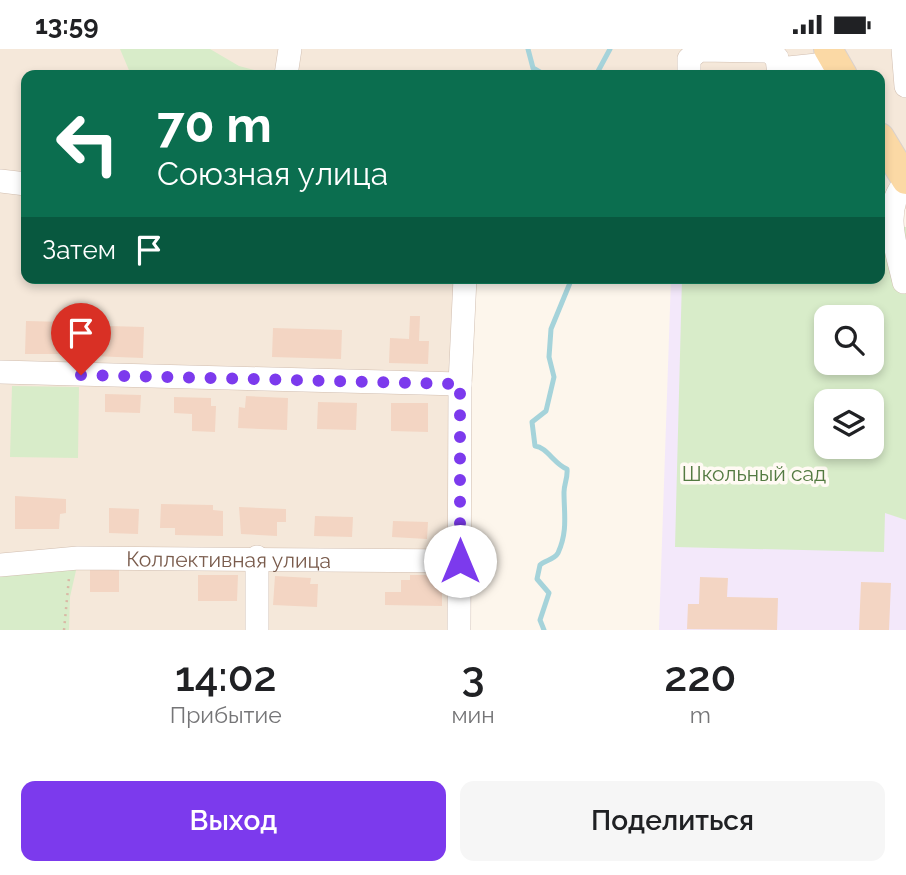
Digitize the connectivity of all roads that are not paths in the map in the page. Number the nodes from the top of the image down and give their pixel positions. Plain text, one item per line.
1 (290, 49) edge
2 (903, 49) edge
3 (836, 62) edge
4 (287, 70) edge
5 (689, 70) edge
6 (779, 70) edge
7 (790, 70) edge
8 (906, 86) edge
9 (885, 145) edge
10 (905, 176) edge
11 (0, 181) edge
12 (21, 183) edge
13 (904, 282) dead end
14 (464, 284) edge
15 (0, 372) edge
16 (460, 384) junction
17 (257, 557) junction
18 (460, 561) junction
19 (0, 565) edge
20 (257, 630) edge
21 (459, 630) edge

1 - 4 street
2 - 8 street
3 - 7 street
5 - 6 street
9 - 10 main road
10 - 13 street
11 - 12 street
14 - 16 street
15 - 16 street
16 - 18 street
17 - 18 street, Коллективная улица
17 - 19 street, Коллективная улица
17 - 20 street
18 - 21 street

